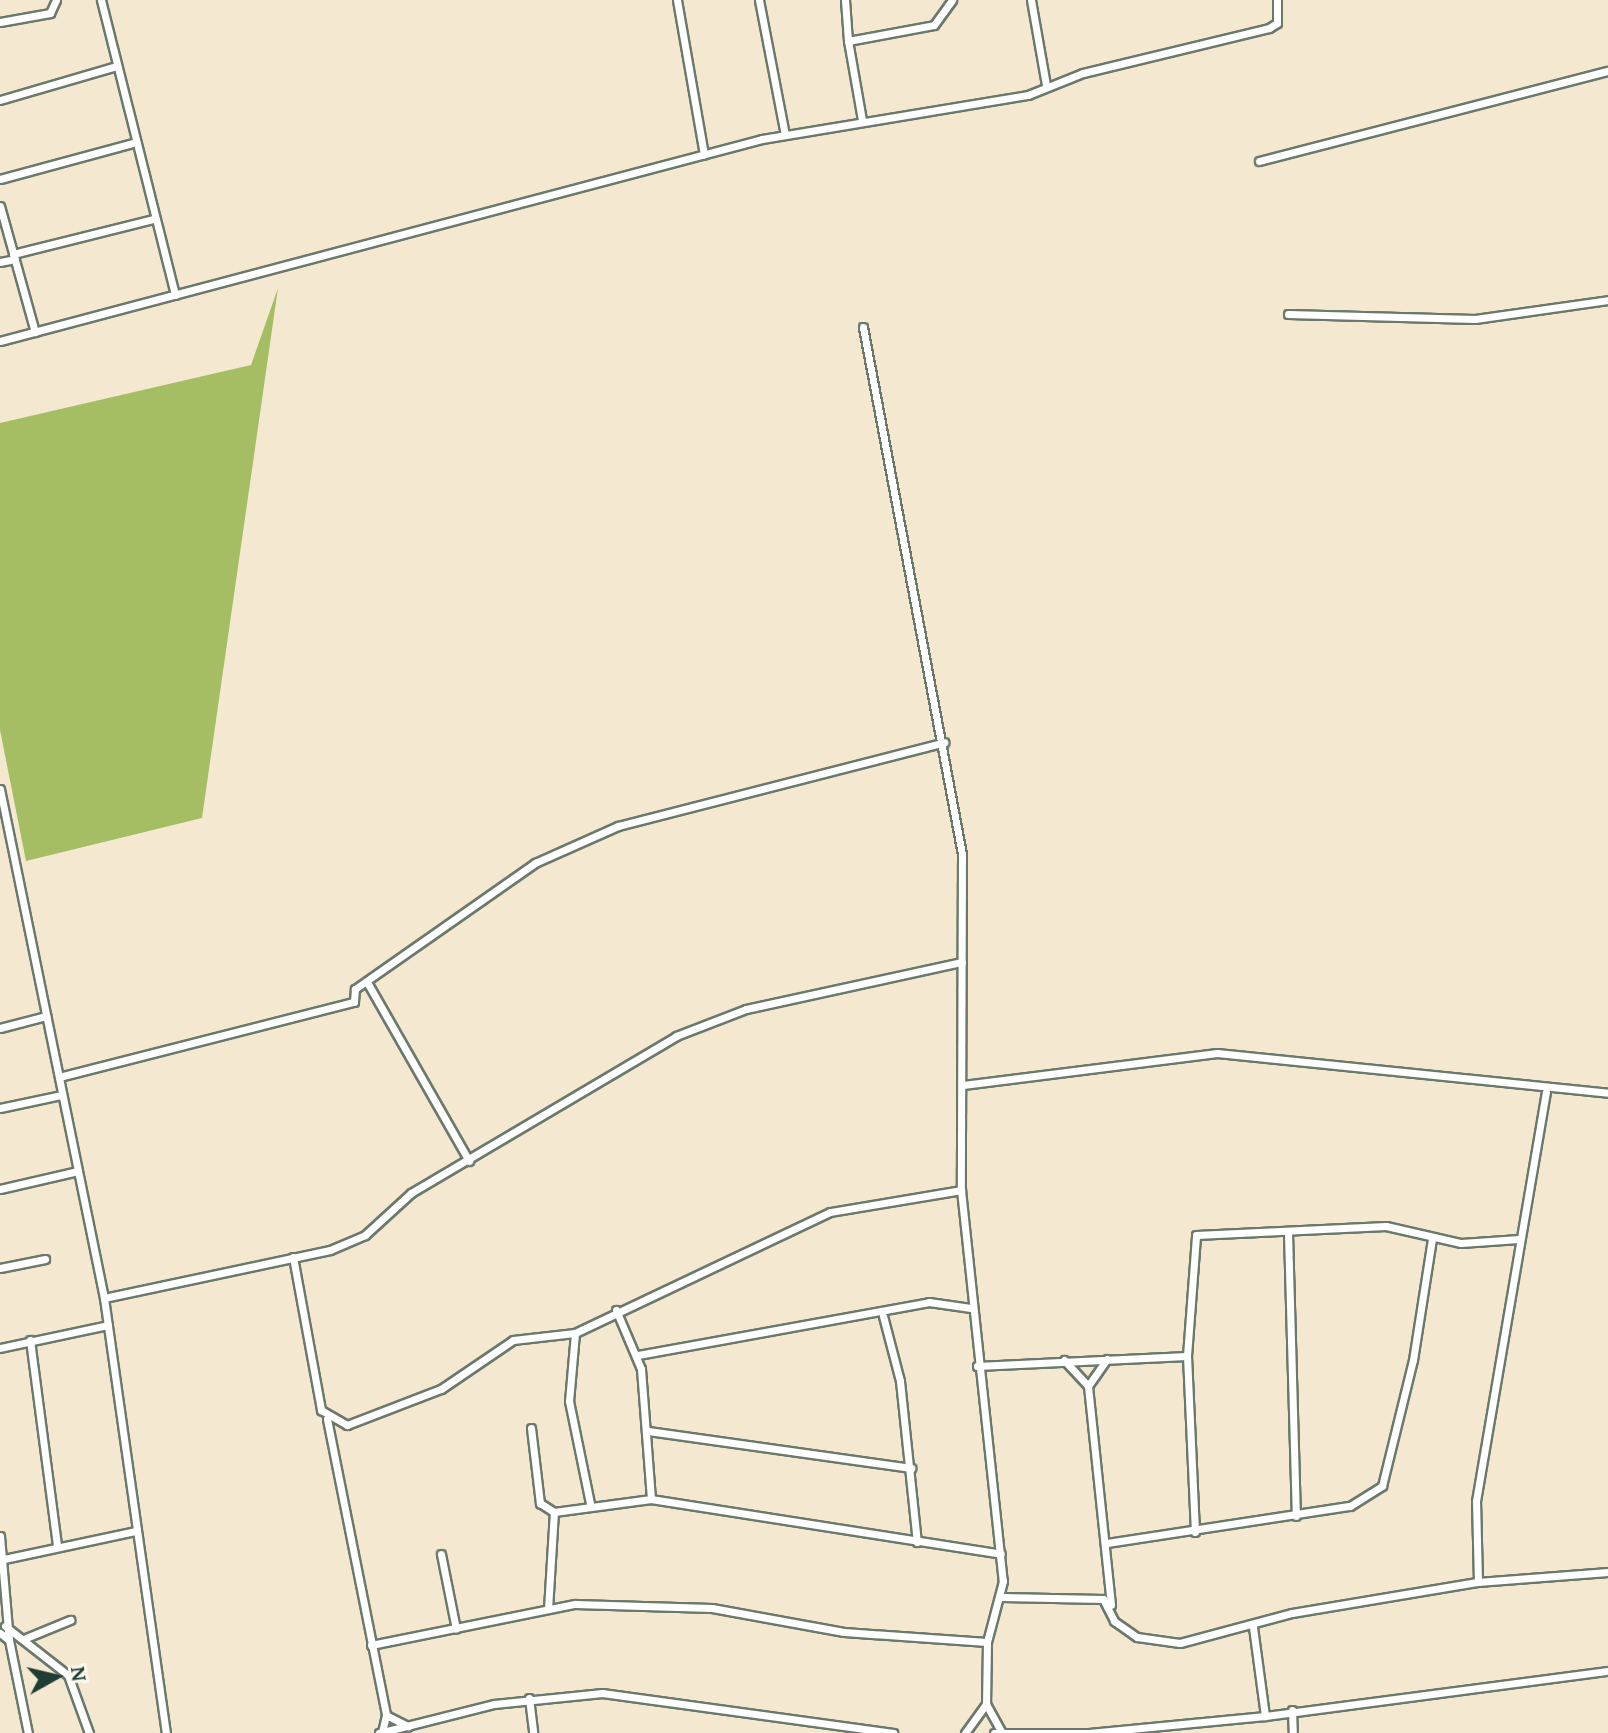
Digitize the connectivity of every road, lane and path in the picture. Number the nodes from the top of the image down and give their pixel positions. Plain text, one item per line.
1 (56, 0) edge
2 (101, 0) edge
3 (677, 0) edge
4 (759, 0) edge
5 (845, 0) edge
6 (952, 0) edge
7 (1031, 0) edge
8 (1277, 0) edge
9 (0, 22) edge
10 (848, 41) junction
11 (116, 66) junction
12 (1608, 71) edge
13 (1046, 85) junction
14 (0, 100) edge
15 (862, 120) junction
16 (785, 135) junction
17 (136, 142) junction
18 (704, 155) junction
19 (1259, 161) dead end
20 (0, 179) edge
21 (0, 206) edge
22 (153, 219) junction
23 (14, 256) junction
24 (0, 262) edge
25 (175, 295) junction
26 (1608, 300) edge
27 (1288, 314) dead end
28 (863, 327) dead end
29 (35, 332) junction
30 (0, 341) edge
31 (944, 742) junction
32 (0, 789) edge
33 (4, 825) edge
34 (962, 962) junction
35 (367, 982) junction
36 (46, 1016) junction
37 (0, 1028) edge
38 (59, 1077) junction
39 (963, 1085) junction
40 (1546, 1092) junction
41 (1608, 1093) edge
42 (61, 1095) junction
43 (0, 1108) edge
44 (469, 1161) junction
45 (78, 1171) junction
46 (0, 1189) edge
47 (961, 1190) junction
48 (1288, 1233) junction
49 (1432, 1239) junction
50 (1519, 1239) junction
51 (293, 1257) junction
52 (45, 1259) dead end
53 (0, 1268) edge
54 (104, 1298) junction
55 (971, 1308) junction
56 (616, 1310) junction
57 (883, 1316) junction
58 (108, 1325) junction
59 (575, 1333) junction
60 (30, 1340) junction
61 (0, 1348) edge
62 (638, 1355) junction
63 (1187, 1356) junction
64 (1108, 1358) junction
65 (1064, 1360) junction
66 (977, 1366) junction
67 (1088, 1386) junction
68 (327, 1419) junction
69 (531, 1428) dead end
70 (648, 1431) junction
71 (911, 1468) junction
72 (651, 1499) junction
73 (590, 1503) junction
74 (554, 1512) junction
75 (1296, 1516) junction
76 (136, 1531) junction
77 (1195, 1532) junction
78 (0, 1536) edge
79 (917, 1542) junction
80 (1107, 1543) junction
81 (57, 1546) junction
82 (441, 1554) dead end
83 (1001, 1554) junction
84 (4, 1559) junction
85 (1608, 1572) edge
86 (1478, 1582) junction
87 (1002, 1597) junction
88 (1111, 1605) junction
89 (548, 1609) junction
90 (70, 1620) dead end
91 (1253, 1627) junction
92 (3, 1629) edge
93 (456, 1629) junction
94 (24, 1639) junction
95 (987, 1642) junction
96 (371, 1645) junction
97 (1608, 1671) edge
98 (529, 1698) junction
99 (986, 1704) junction
100 (1292, 1710) junction
101 (386, 1715) junction
102 (1265, 1716) junction
103 (799, 1723) junction
104 (408, 1726) junction
105 (28, 1733) edge
106 (89, 1733) edge
107 (166, 1733) edge
108 (381, 1733) edge
109 (533, 1733) edge
110 (799, 1733) edge
111 (893, 1733) edge
112 (965, 1733) edge
113 (994, 1733) edge
114 (1002, 1733) edge
115 (1293, 1733) edge

1 - 9 street
2 - 11 street
3 - 18 street
4 - 16 street
5 - 10 street
6 - 10 street
7 - 13 street
8 - 13 street
10 - 15 street
11 - 14 street
11 - 17 street
12 - 19 street
13 - 15 street
15 - 16 street
16 - 18 street
17 - 20 street
17 - 22 street
18 - 25 street
21 - 23 street
22 - 23 street
22 - 25 street
23 - 24 street
23 - 29 street
25 - 29 street
26 - 27 street
28 - 31 street
29 - 30 street
31 - 34 street
31 - 35 street
32 - 33 street
33 - 36 street
34 - 39 street
34 - 44 street
35 - 38 street
35 - 44 street
36 - 37 street
36 - 38 street
38 - 42 street
39 - 40 street
39 - 47 street
40 - 41 street
40 - 50 street
42 - 43 street
42 - 45 street
44 - 51 street
45 - 46 street
45 - 54 street
47 - 55 street
47 - 56 street
48 - 49 street
48 - 63 street
48 - 75 street
49 - 50 street
49 - 75 street
50 - 86 street
51 - 54 street
51 - 68 street
52 - 53 street
54 - 58 street
55 - 57 street
55 - 66 street
56 - 59 street
56 - 62 street
57 - 62 street
57 - 71 street
58 - 60 street
58 - 76 street
59 - 68 street
59 - 73 street
60 - 61 street
60 - 81 street
62 - 70 street
63 - 64 street
63 - 77 street
64 - 65 street
64 - 67 street
65 - 66 street
65 - 67 street
66 - 83 street
67 - 80 street
68 - 96 street
69 - 74 street
70 - 71 street
70 - 72 street
71 - 79 street
72 - 73 street
72 - 79 street
73 - 74 street
74 - 89 street
75 - 77 street
76 - 81 street
76 - 107 street
77 - 80 street
78 - 84 street
79 - 83 street
80 - 88 street
81 - 84 street
82 - 93 street
83 - 87 street
84 - 92 street
85 - 86 street
86 - 91 street
87 - 88 street
87 - 95 street
88 - 91 street
89 - 93 street
89 - 95 street
90 - 94 street
91 - 102 street
92 - 94 street
92 - 105 street
93 - 96 street
94 - 106 street
95 - 99 street
96 - 101 street
97 - 100 street
98 - 103 street
98 - 104 street
98 - 109 street
99 - 112 street
99 - 114 street
100 - 102 street
100 - 115 street
101 - 104 street
101 - 108 street
102 - 114 street
103 - 110 street
103 - 111 street
104 - 108 street
113 - 114 street

